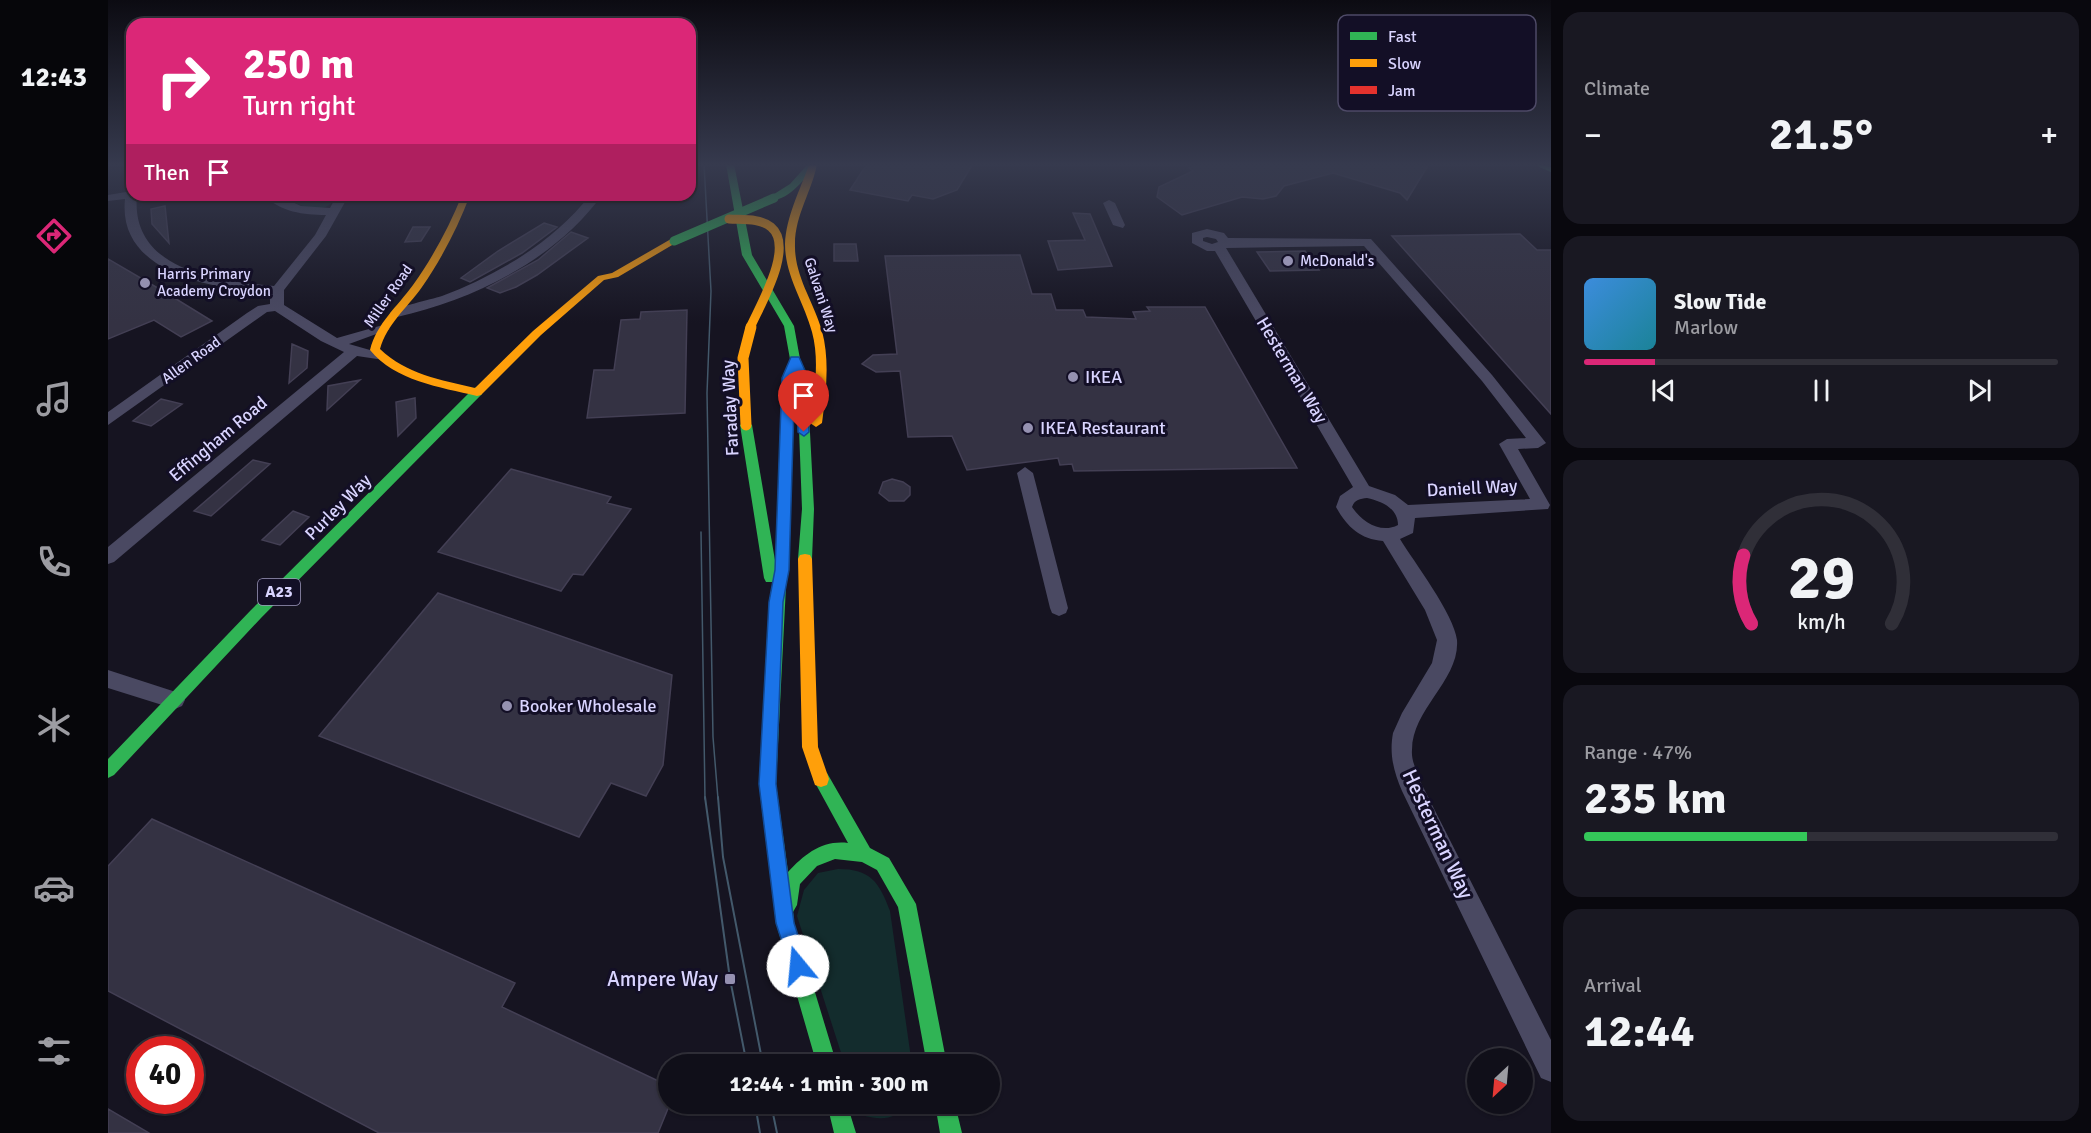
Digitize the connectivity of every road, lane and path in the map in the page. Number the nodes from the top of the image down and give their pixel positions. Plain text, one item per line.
1 (124, 217) edge
2 (332, 217) edge
3 (456, 217) edge
4 (577, 217) edge
5 (732, 217) edge
6 (741, 217) edge
7 (794, 217) edge
8 (1115, 217) edge
9 (729, 219) junction
10 (1119, 225) dead end
11 (607, 262) dead end
12 (601, 278) junction
13 (276, 290) junction
14 (277, 307) junction
15 (397, 313) junction
16 (383, 329) junction
17 (336, 343) junction
18 (354, 351) junction
19 (379, 357) junction
20 (795, 359) junction
21 (500, 371) junction
22 (453, 386) junction
23 (477, 392) junction
24 (108, 420) edge
25 (1025, 473) dead end
26 (1364, 492) junction
27 (1542, 505) joint
28 (808, 509) junction
29 (1404, 512) junction
30 (1389, 536) junction
31 (108, 557) edge
32 (776, 602) junction
33 (1059, 608) dead end
34 (108, 679) edge
35 (175, 700) junction
36 (108, 770) edge
37 (864, 854) junction
38 (785, 923) junction
39 (824, 1054) edge
40 (935, 1054) edge
41 (1551, 1068) edge
42 (840, 1114) edge
43 (947, 1114) edge
44 (845, 1133) edge
45 (951, 1133) edge

1 - 13 street
2 - 13 street
3 - 15 main road, Miller Road
4 - 15 street
5 - 9 main road, Purley Way / A23, bridge
6 - 20 main road
7 - 28 main road, Galvani Way
8 - 10 street
9 - 12 main road, Purley Way / A23, bridge
9 - 32 main road, Faraday Way, bridge
11 - 12 main road, Purley Way / A23
12 - 21 main road, Purley Way / A23
13 - 14 street
14 - 17 street
14 - 24 street, Allen Road
15 - 16 main road, Miller Road
16 - 17 street
16 - 19 main road, Miller Road
17 - 18 street
18 - 19 street
18 - 31 street, Effingham Road
19 - 22 main road, Miller Road
20 - 28 main road
20 - 32 main road
21 - 22 main road
21 - 23 main road, Purley Way / A23
22 - 23 main road, Miller Road
23 - 35 main road, Purley Way / A23
25 - 33 street
26 - 27 street, Hesterman Way
26 - 29 street
26 - 30 street
27 - 29 street, Daniell Way
28 - 37 main road
29 - 30 street
30 - 41 street, Hesterman Way
32 - 38 main road
34 - 35 street
35 - 36 main road, Purley Way / A23
37 - 38 main road
37 - 40 main road
38 - 39 main road
42 - 44 main road
43 - 45 main road

